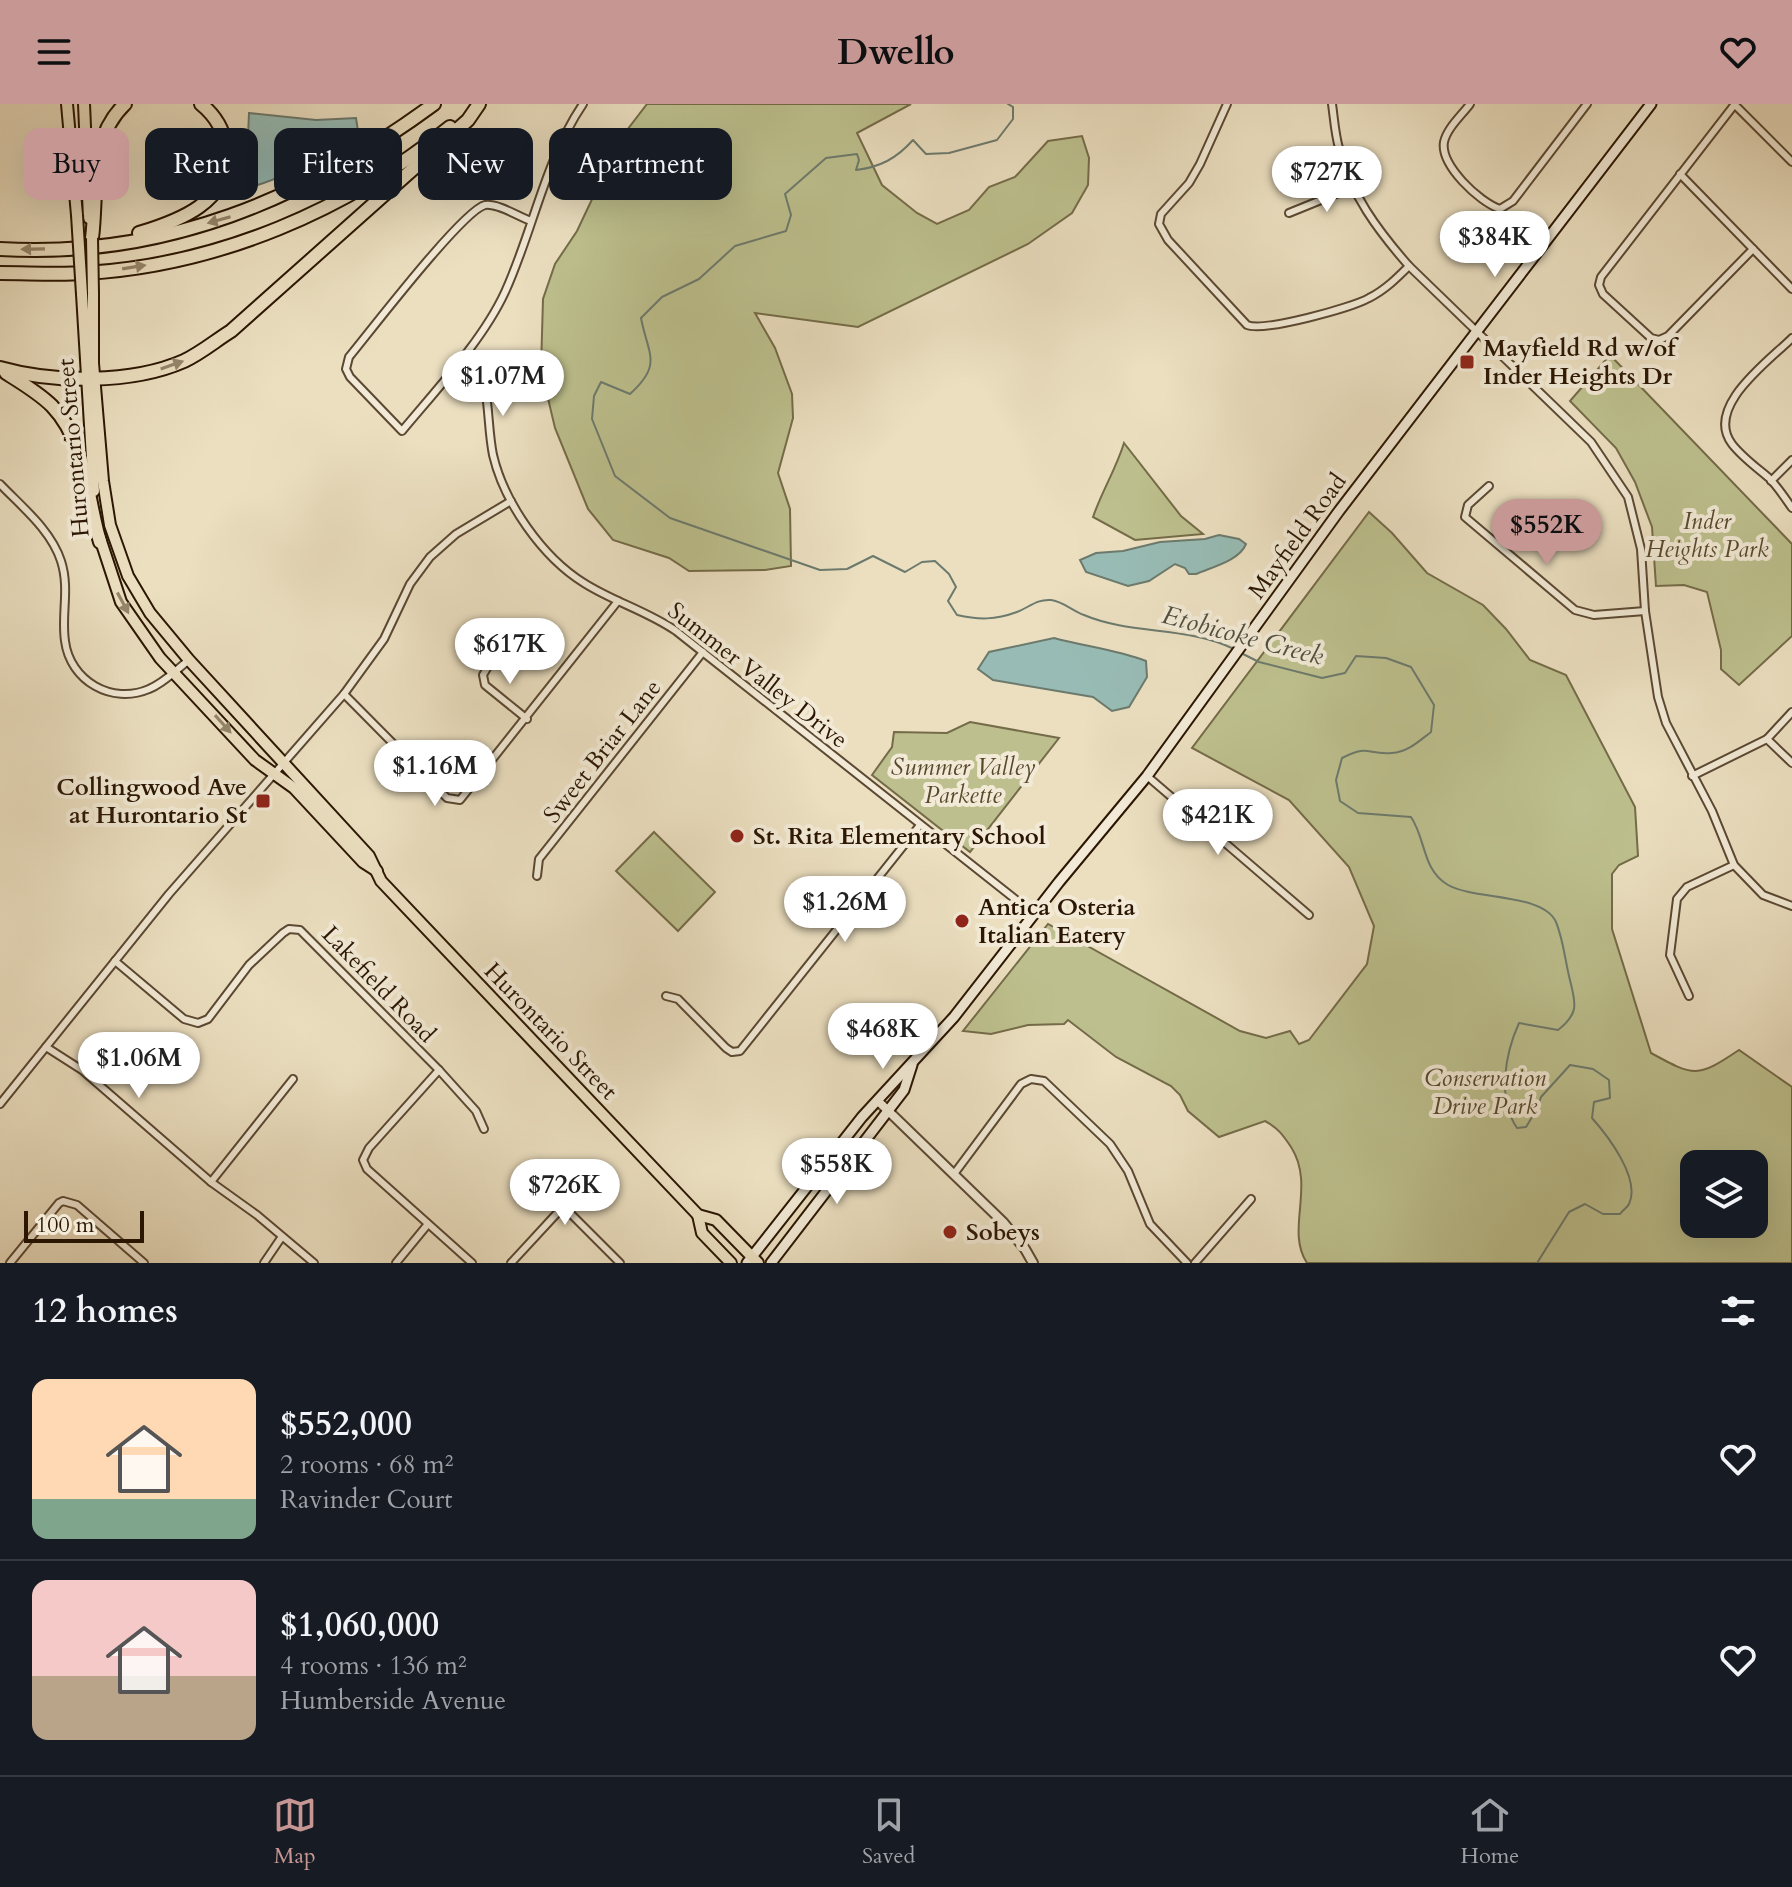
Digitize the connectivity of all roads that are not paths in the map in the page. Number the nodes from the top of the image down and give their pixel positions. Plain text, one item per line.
1 (67, 104) edge
2 (84, 104) edge
3 (125, 104) edge
4 (201, 104) edge
5 (434, 104) edge
6 (478, 104) edge
7 (583, 104) edge
8 (1227, 104) edge
9 (1332, 104) edge
10 (1470, 104) edge
11 (1587, 104) edge
12 (1651, 104) edge
13 (1735, 104) edge
14 (1792, 162) edge
15 (1680, 174) junction
16 (1353, 187) junction
17 (1289, 213) dead end
18 (92, 214) junction
19 (531, 221) junction
20 (92, 238) joint
21 (0, 249) edge
22 (65, 249) junction
23 (1753, 249) junction
24 (1409, 266) junction
25 (0, 273) edge
26 (1792, 289) edge
27 (87, 294) junction
28 (1475, 331) junction
29 (1792, 338) edge
30 (454, 366) junction
31 (0, 369) edge
32 (91, 377) junction
33 (1792, 460) edge
34 (1771, 481) junction
35 (0, 484) edge
36 (1489, 486) dead end
37 (511, 501) junction
38 (1792, 508) edge
39 (100, 542) junction
40 (618, 601) junction
41 (1645, 611) junction
42 (703, 652) junction
43 (496, 653) dead end
44 (189, 660) junction
45 (174, 672) junction
46 (344, 694) junction
47 (1792, 712) edge
48 (527, 719) junction
49 (1767, 739) junction
50 (284, 762) junction
51 (1792, 763) edge
52 (274, 774) junction
53 (1147, 776) junction
54 (1692, 776) junction
55 (920, 825) junction
56 (1734, 865) junction
57 (378, 873) junction
58 (537, 876) dead end
59 (1792, 906) edge
60 (1034, 914) junction
61 (1309, 915) dead end
62 (115, 961) junction
63 (666, 996) dead end
64 (1689, 996) dead end
65 (46, 1047) junction
66 (912, 1063) junction
67 (439, 1070) junction
68 (293, 1079) dead end
69 (878, 1101) junction
70 (0, 1104) edge
71 (889, 1111) junction
72 (484, 1129) dead end
73 (954, 1174) junction
74 (211, 1182) junction
75 (1251, 1199) dead end
76 (698, 1215) junction
77 (428, 1224) junction
78 (281, 1238) junction
79 (752, 1261) edge
80 (10, 1263) edge
81 (144, 1263) edge
82 (264, 1263) edge
83 (314, 1263) edge
84 (396, 1263) edge
85 (472, 1263) edge
86 (511, 1263) edge
87 (620, 1263) edge
88 (731, 1263) edge
89 (771, 1263) edge
90 (1033, 1263) edge
91 (1187, 1263) edge
92 (1195, 1263) edge

1 - 27 main road, Hurontario Street, bridge
2 - 18 main road
3 - 18 highway
4 - 22 highway
5 -> 22 highway
25 -> 6 highway
32 -> 6 highway
7 - 19 street
8 - 24 street
9 - 16 street
10 - 11 street
12 - 28 main road, Mayfield Road
13 - 14 street
13 - 15 street
15 - 23 street
15 - 23 street
16 - 17 street
16 - 24 street
18 - 20 highway
19 - 30 street
19 - 30 street
20 - 27 main road, Hurontario Street, bridge
22 -> 21 highway
23 - 26 street
24 - 28 street
27 - 32 main road, Hurontario Street
28 - 41 street
28 - 53 main road, Mayfield Road
29 - 34 street
30 - 37 street, Summer Valley Drive
31 - 32 highway
31 - 39 highway
32 - 39 main road, Hurontario Street
32 - 44 main road, Hurontario Street
33 - 34 street
34 - 38 street
35 - 45 street
36 - 41 street
37 - 40 street, Summer Valley Drive
37 - 46 street
39 -> 45 main road, Hurontario Street
40 - 42 street, Summer Valley Drive
40 - 48 street
41 - 54 street
42 - 55 street, Summer Valley Drive
42 - 58 street, Sweet Briar Lane
43 - 48 street
44 - 45 street
44 - 50 main road, Hurontario Street
45 -> 52 main road, Hurontario Street
46 - 48 street
46 - 50 street
47 - 49 street
49 - 51 street
49 - 54 street
50 - 52 street
50 - 57 main road, Hurontario Street
52 - 57 main road, Hurontario Street
52 - 62 street
53 - 60 main road, Mayfield Road
53 - 61 street
54 - 56 street
55 - 60 street, Summer Valley Drive
55 - 63 street
56 - 59 street
56 - 64 street
57 - 76 main road, Hurontario Street
60 - 66 main road, Mayfield Road
62 - 65 street
62 - 67 street, Lakefield Road
65 - 70 street
65 - 74 street
66 - 69 main road, Mayfield Road
66 - 71 main road, Mayfield Road
67 - 72 street
67 - 77 street
68 - 74 street
69 - 71 street
69 - 79 main road, Mayfield Road
71 - 73 street
71 - 89 main road, Mayfield Road
73 - 90 street
73 - 91 street
74 - 78 street
75 - 92 street
76 - 79 main road, Hurontario Street
76 - 88 main road, Hurontario Street
77 - 84 street
77 - 85 street
78 - 82 street
78 - 83 street
80 - 81 street
86 - 87 street

